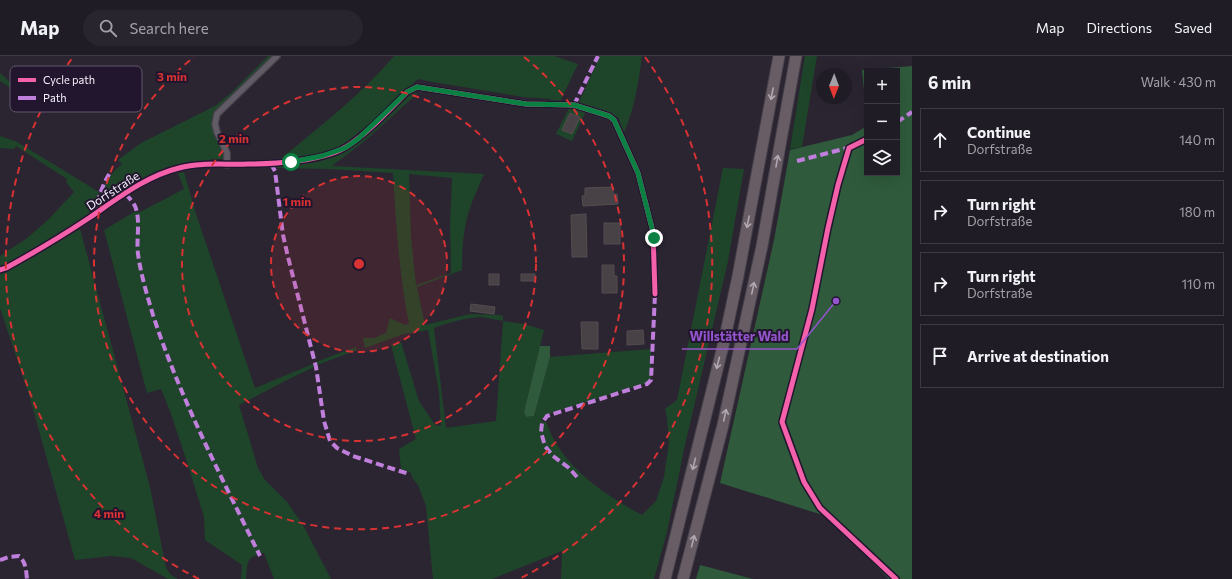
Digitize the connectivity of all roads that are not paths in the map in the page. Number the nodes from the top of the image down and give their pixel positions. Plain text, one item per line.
1 (277, 56) edge
2 (779, 56) edge
3 (796, 56) edge
4 (227, 165) junction
5 (0, 270) edge
6 (655, 294) dead end
7 (670, 561) junction
8 (661, 579) edge
9 (665, 579) edge
10 (684, 579) edge

1 - 4 street
2 -> 7 highway
10 -> 3 highway
4 - 5 street, Dorfstraße
4 - 6 street, Dorfstraße
7 - 8 highway
7 - 9 highway

